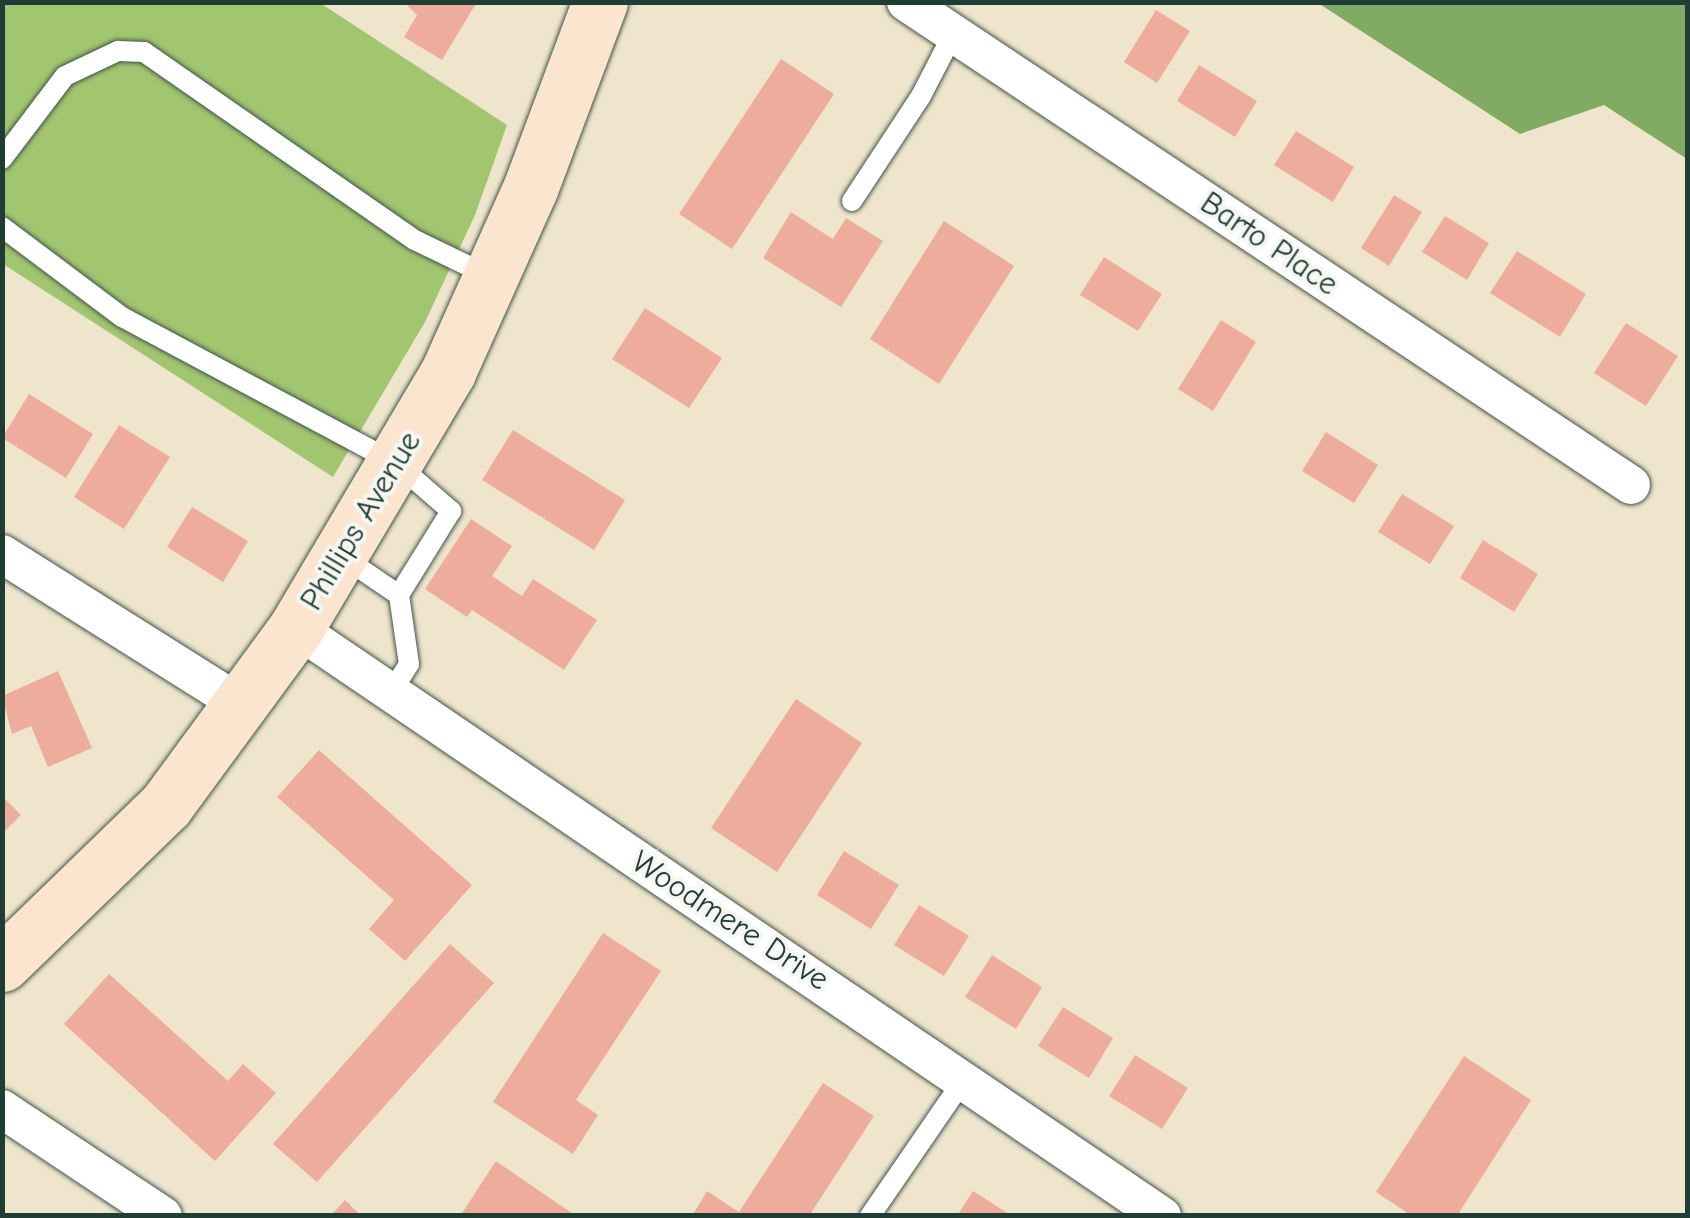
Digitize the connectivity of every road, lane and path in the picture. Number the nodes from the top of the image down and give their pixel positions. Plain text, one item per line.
1 (600, 2) edge
2 (906, 2) edge
3 (953, 34) junction
4 (2, 158) edge
5 (852, 201) dead end
6 (2, 227) edge
7 (492, 278) junction
8 (397, 464) junction
9 (1631, 486) dead end
10 (2, 554) edge
11 (341, 556) junction
12 (399, 595) junction
13 (296, 628) junction
14 (392, 691) junction
15 (243, 706) junction
16 (2, 964) edge
17 (964, 1079) junction
18 (2, 1108) edge
19 (164, 1216) edge
20 (870, 1216) edge
21 (1162, 1216) edge

1 - 7 street, Phillips Avenue
2 - 3 street, Barto Place
3 - 5 lane
3 - 9 street, Barto Place
4 - 7 lane
6 - 8 lane
7 - 8 street, Phillips Avenue
8 - 11 street, Phillips Avenue
8 - 12 lane
10 - 15 street
11 - 12 lane
11 - 13 street, Phillips Avenue
12 - 14 lane
13 - 14 street, Woodmere Drive
13 - 15 street, Phillips Avenue
14 - 17 street, Woodmere Drive
15 - 16 street, Phillips Avenue
17 - 20 lane
17 - 21 street, Woodmere Drive
18 - 19 street

